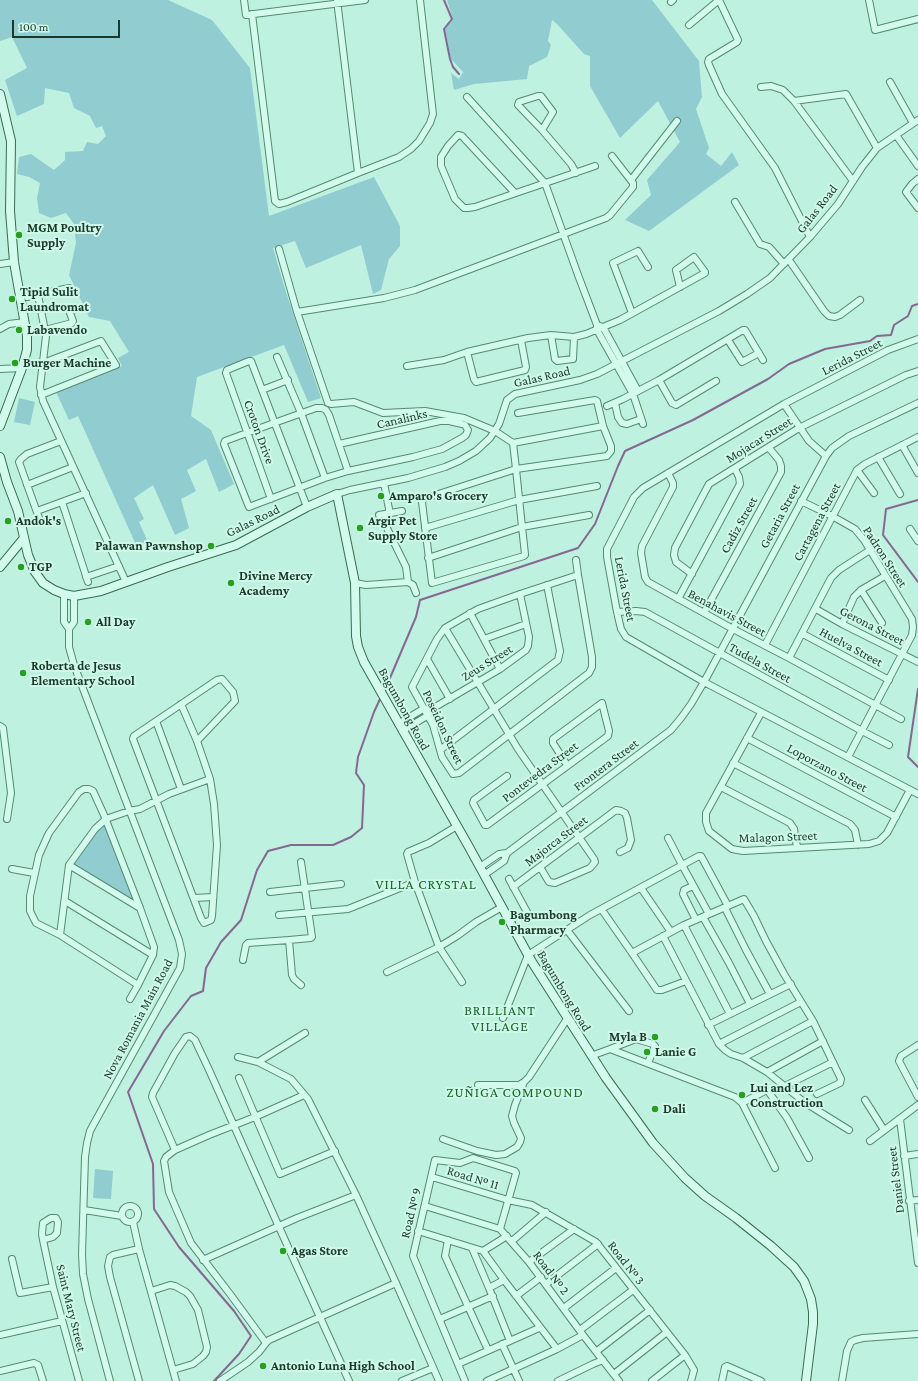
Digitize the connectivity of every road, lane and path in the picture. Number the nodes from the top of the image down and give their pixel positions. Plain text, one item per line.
1 (244, 0) edge
2 (365, 0) edge
3 (420, 0) edge
4 (719, 0) edge
5 (869, 0) edge
6 (337, 2) edge
7 (252, 14) junction
8 (918, 19) edge
9 (689, 25) dead end
10 (890, 82) dead end
11 (761, 87) dead end
12 (0, 94) edge
13 (467, 97) dead end
14 (794, 101) junction
15 (677, 121) dead end
16 (916, 122) edge
17 (542, 130) junction
18 (896, 134) junction
19 (877, 148) junction
20 (612, 156) dead end
21 (595, 166) dead end
22 (918, 166) edge
23 (576, 172) junction
24 (358, 173) junction
25 (918, 179) edge
26 (631, 180) junction
27 (853, 181) junction
28 (545, 183) junction
29 (515, 193) junction
30 (735, 202) dead end
31 (918, 208) edge
32 (563, 235) junction
33 (810, 237) junction
34 (279, 249) dead end
35 (14, 262) junction
36 (786, 262) junction
37 (0, 264) edge
38 (648, 267) dead end
39 (680, 287) junction
40 (69, 288) dead end
41 (38, 295) junction
42 (27, 297) dead end
43 (860, 300) dead end
44 (297, 312) junction
45 (70, 313) dead end
46 (632, 313) junction
47 (25, 322) junction
48 (599, 327) junction
49 (0, 330) edge
50 (45, 330) junction
51 (551, 335) junction
52 (574, 337) junction
53 (918, 339) edge
54 (521, 340) junction
55 (728, 340) junction
56 (467, 352) junction
57 (759, 353) junction
58 (278, 357) dead end
59 (763, 360) dead end
60 (43, 362) junction
61 (619, 363) junction
62 (407, 366) dead end
63 (22, 368) junction
64 (0, 369) edge
65 (918, 371) edge
66 (288, 380) junction
67 (659, 380) junction
68 (716, 381) dead end
69 (262, 390) junction
70 (635, 393) junction
71 (41, 395) junction
72 (615, 403) junction
73 (784, 404) junction
74 (918, 404) edge
75 (607, 406) dead end
76 (301, 413) junction
77 (518, 413) dead end
78 (274, 423) junction
79 (0, 426) edge
80 (603, 426) junction
81 (799, 428) junction
82 (495, 431) junction
83 (247, 433) junction
84 (918, 437) edge
85 (61, 441) junction
86 (513, 443) junction
87 (339, 444) junction
88 (902, 444) junction
89 (769, 448) junction
90 (826, 456) junction
91 (0, 457) edge
92 (878, 457) junction
93 (73, 468) junction
94 (735, 469) junction
95 (516, 470) junction
96 (857, 470) junction
97 (348, 471) junction
98 (668, 473) junction
99 (918, 473) edge
100 (325, 478) junction
101 (384, 483) junction
102 (27, 485) junction
103 (597, 486) dead end
104 (300, 487) junction
105 (874, 493) dead end
106 (86, 494) junction
107 (337, 494) junction
108 (900, 494) dead end
109 (271, 499) junction
110 (519, 500) junction
111 (62, 502) junction
112 (801, 502) junction
113 (308, 507) junction
114 (36, 511) junction
115 (402, 511) dead end
116 (389, 513) junction
117 (379, 515) dead end
118 (589, 516) dead end
119 (832, 516) junction
120 (39, 518) dead end
121 (425, 528) junction
122 (522, 528) junction
123 (910, 528) dead end
124 (24, 538) junction
125 (918, 541) edge
126 (870, 550) junction
127 (428, 558) junction
128 (576, 560) dead end
129 (119, 566) junction
130 (0, 567) edge
131 (692, 574) junction
132 (578, 575) junction
133 (885, 576) junction
134 (126, 582) junction
135 (408, 582) junction
136 (355, 583) junction
137 (547, 585) junction
138 (861, 590) junction
139 (416, 593) dead end
140 (64, 594) junction
141 (520, 594) junction
142 (74, 596) junction
143 (678, 599) junction
144 (816, 609) junction
145 (617, 612) junction
146 (470, 613) junction
147 (704, 613) junction
148 (882, 623) dead end
149 (526, 624) junction
150 (842, 624) junction
151 (445, 628) junction
152 (69, 629) junction
153 (733, 629) junction
154 (803, 634) junction
155 (484, 639) junction
156 (765, 645) junction
157 (720, 653) junction
158 (903, 654) junction
159 (789, 658) junction
160 (427, 659) junction
161 (918, 662) edge
162 (500, 669) junction
163 (889, 680) junction
164 (478, 682) junction
165 (704, 682) junction
166 (450, 699) junction
167 (181, 704) junction
168 (875, 706) junction
169 (494, 709) junction
170 (427, 712) junction
171 (761, 712) junction
172 (901, 719) dead end
173 (156, 721) junction
174 (0, 726) edge
175 (400, 728) junction
176 (862, 731) junction
177 (509, 735) junction
178 (747, 738) junction
179 (197, 741) junction
180 (889, 745) dead end
181 (440, 750) junction
182 (848, 757) junction
183 (733, 763) junction
184 (567, 765) junction
185 (507, 776) dead end
186 (210, 779) junction
187 (542, 784) junction
188 (721, 787) junction
189 (181, 789) junction
190 (910, 790) junction
191 (918, 794) edge
192 (156, 802) junction
193 (129, 811) junction
194 (562, 812) junction
195 (896, 818) junction
196 (7, 819) dead end
197 (106, 820) junction
198 (457, 826) junction
199 (580, 837) junction
200 (668, 838) dead end
201 (858, 845) junction
202 (797, 847) junction
203 (620, 852) dead end
204 (507, 853) junction
205 (301, 862) dead end
206 (69, 865) junction
207 (682, 865) junction
208 (480, 867) junction
209 (540, 867) junction
210 (12, 869) dead end
211 (34, 873) junction
212 (484, 874) junction
213 (509, 879) dead end
214 (416, 882) junction
215 (341, 884) dead end
216 (513, 886) junction
217 (693, 886) junction
218 (305, 888) junction
219 (641, 888) junction
220 (270, 892) dead end
221 (213, 897) junction
222 (194, 898) junction
223 (65, 901) junction
224 (502, 907) junction
225 (727, 907) junction
226 (140, 908) junction
227 (602, 910) junction
228 (309, 912) junction
229 (527, 912) dead end
230 (709, 914) junction
231 (279, 915) dead end
232 (699, 919) junction
233 (684, 925) junction
234 (567, 930) junction
235 (671, 932) junction
236 (60, 935) junction
237 (663, 936) junction
238 (289, 940) junction
239 (439, 947) junction
240 (632, 953) junction
241 (153, 955) junction
242 (528, 955) junction
243 (243, 960) dead end
244 (387, 972) dead end
245 (686, 981) junction
246 (462, 982) dead end
247 (791, 984) junction
248 (138, 985) junction
249 (301, 985) dead end
250 (770, 994) junction
251 (130, 998) dead end
252 (801, 1002) junction
253 (750, 1004) junction
254 (629, 1011) dead end
255 (730, 1014) junction
256 (503, 1018) dead end
257 (567, 1019) junction
258 (813, 1021) junction
259 (708, 1025) junction
260 (305, 1033) dead end
261 (823, 1041) junction
262 (719, 1044) junction
263 (918, 1044) edge
264 (610, 1048) junction
265 (591, 1056) junction
266 (238, 1057) dead end
267 (743, 1058) junction
268 (258, 1062) junction
269 (833, 1062) junction
270 (648, 1063) junction
271 (767, 1072) junction
272 (239, 1078) dead end
273 (524, 1082) junction
274 (478, 1085) dead end
275 (786, 1086) junction
276 (817, 1094) dead end
277 (304, 1095) junction
278 (918, 1097) edge
279 (865, 1100) dead end
280 (742, 1103) junction
281 (918, 1105) edge
282 (255, 1117) junction
283 (900, 1119) junction
284 (233, 1125) junction
285 (849, 1130) dead end
286 (884, 1130) junction
287 (443, 1139) dead end
288 (870, 1141) dead end
289 (175, 1150) junction
290 (335, 1151) junction
291 (918, 1154) edge
292 (904, 1156) junction
293 (809, 1158) dead end
294 (775, 1168) dead end
295 (432, 1177) junction
296 (356, 1195) junction
297 (508, 1200) junction
298 (918, 1200) edge
299 (910, 1201) junction
300 (425, 1206) junction
301 (84, 1210) junction
302 (546, 1212) junction
303 (122, 1216) junction
304 (133, 1222) junction
305 (278, 1227) junction
306 (500, 1228) junction
307 (574, 1229) junction
308 (418, 1231) junction
309 (510, 1239) junction
310 (43, 1240) dead end
311 (448, 1240) junction
312 (598, 1244) junction
313 (917, 1247) edge
314 (472, 1248) junction
315 (139, 1249) junction
316 (483, 1251) junction
317 (12, 1259) dead end
318 (203, 1260) junction
319 (530, 1262) junction
320 (918, 1263) edge
321 (616, 1268) junction
322 (541, 1277) junction
323 (504, 1280) junction
324 (396, 1283) junction
325 (546, 1284) junction
326 (53, 1287) junction
327 (490, 1288) junction
328 (633, 1290) junction
329 (151, 1291) junction
330 (493, 1296) junction
331 (516, 1296) junction
332 (468, 1306) junction
333 (564, 1308) junction
334 (650, 1310) junction
335 (320, 1316) junction
336 (440, 1320) junction
337 (62, 1321) junction
338 (539, 1328) junction
339 (667, 1332) junction
340 (582, 1333) junction
341 (918, 1334) edge
342 (0, 1335) edge
343 (510, 1341) junction
344 (266, 1343) junction
345 (502, 1344) junction
346 (557, 1349) junction
347 (488, 1350) junction
348 (597, 1351) junction
349 (685, 1355) junction
350 (603, 1360) junction
351 (458, 1364) junction
352 (433, 1368) junction
353 (514, 1369) junction
354 (173, 1370) junction
355 (0, 1371) edge
356 (614, 1374) junction
357 (43, 1381) edge
358 (79, 1381) edge
359 (110, 1381) edge
360 (139, 1381) edge
361 (176, 1381) edge
362 (220, 1381) edge
363 (349, 1381) edge
364 (402, 1381) edge
365 (439, 1381) edge
366 (465, 1381) edge
367 (487, 1381) edge
368 (519, 1381) edge
369 (558, 1381) edge
370 (620, 1381) edge
371 (652, 1381) edge
372 (691, 1381) edge
373 (722, 1381) edge
374 (762, 1381) edge
375 (806, 1381) edge
376 (842, 1381) edge

1 - 7 street
2 - 6 street
3 - 24 street
4 - 9 street
4 - 33 street
5 - 8 street
6 - 7 street
6 - 24 street
7 - 24 street
10 - 16 street
11 - 14 street
12 - 35 main road
13 - 28 street
14 - 19 street
14 - 27 street
15 - 26 street
16 - 18 street, Galas Road
17 - 17 street
17 - 23 street
18 - 19 street, Galas Road
18 - 22 street
19 - 27 street, Galas Road
20 - 26 street
21 - 23 street
23 - 28 street
25 - 31 street
26 - 32 street
27 - 33 street, Galas Road
28 - 29 street
28 - 32 street
29 - 29 street
30 - 36 street
32 - 44 street
32 - 48 street
33 - 36 street, Galas Road
34 - 44 street
35 - 37 street
35 - 47 main road
36 - 43 street
36 - 61 street, Galas Road
38 - 46 street
39 - 39 street
39 - 46 street
40 - 41 street
41 - 42 street
41 - 50 street
44 - 82 street
45 - 50 street
46 - 48 street
47 - 49 street
47 - 63 main road
48 - 52 street
48 - 61 street
50 - 60 street
51 - 52 street
51 - 52 street
51 - 54 street
53 - 73 street, Lerida Street
54 - 56 street
54 - 56 street
55 - 57 street
55 - 57 street
55 - 67 street
56 - 62 street
57 - 59 street
58 - 66 street
60 - 71 street
60 - 71 street
61 - 70 street
61 - 82 street, Galas Road
63 - 64 street
63 - 79 main road
65 - 81 street, Mojacar Street
66 - 69 street
66 - 76 street
67 - 68 street
67 - 70 street
69 - 78 street
69 - 83 street, Croton Drive
70 - 72 street
70 - 72 street
71 - 85 street
72 - 75 street
73 - 81 street
73 - 98 street, Lerida Street
74 - 90 street, Getaria Street
76 - 78 street
76 - 87 street
76 - 100 street
77 - 80 street
78 - 83 street
78 - 104 street
80 - 86 street
80 - 95 street
81 - 89 street, Mojacar Street
81 - 90 street
82 - 86 street
82 - 101 street, Galas Road
83 - 109 street, Croton Drive
83 - 109 street
84 - 88 street, Cartagena Street
85 - 93 street
85 - 102 street
86 - 95 street
87 - 97 street
87 - 97 street, Canalinks
88 - 92 street, Cartagena Street
88 - 99 street
89 - 94 street, Mojacar Street
89 - 147 street, Cadiz Street
90 - 112 street, Getaria Street
91 - 124 main road, Galas Road
92 - 96 street, Cartagena Street
92 - 108 street
93 - 102 street
93 - 106 street
94 - 131 street
94 - 131 street, Mojacar Street
95 - 110 street
95 - 121 street
96 - 105 street
96 - 119 street, Cartagena Street
97 - 100 street
98 - 143 street, Benahavis Street
98 - 145 street, Lerida Street
100 - 104 street
101 - 107 street, Galas Road
101 - 116 street
102 - 114 street
103 - 110 street
104 - 109 street
104 - 113 street
106 - 111 street
106 - 129 street
107 - 113 main road, Galas Road
107 - 136 main road, Bagumbong Road
110 - 121 street
110 - 122 street
111 - 114 street
111 - 129 street
112 - 119 street, Padron Street
112 - 153 street, Getaria Street
113 - 134 main road, Galas Road
114 - 120 street
115 - 116 street
116 - 117 street
116 - 135 street
118 - 122 street
119 - 126 street, Padron Street
119 - 156 street, Cartagena Street
121 - 127 street
122 - 127 street
122 - 127 street
123 - 125 street
124 - 130 main road
124 - 140 main road, Galas Road
126 - 133 street, Padron Street
126 - 144 street
128 - 132 street
129 - 134 street
131 - 143 street
132 - 137 street
132 - 177 street
133 - 138 street
133 - 158 street, Padron Street
134 - 142 main road, Galas Road
135 - 136 street
135 - 139 street
136 - 175 main road, Bagumbong Road
137 - 141 street
137 - 169 street
138 - 148 street
138 - 150 street
140 - 142 main road, Galas Road
140 - 152 street, Nova Romania Main Road
141 - 146 street
141 - 149 street, Zeus Street
142 - 152 street, Nova Romania Main Road
143 - 147 street, Benahavis Street
144 - 150 street, Gerona Street
144 - 154 street
145 - 157 street, Tudela Street
145 - 165 street, Lerida Street
146 - 151 street
146 - 155 street
147 - 153 street, Benahavis Street
149 - 155 street
149 - 162 street, Zeus Street
150 - 158 street, Gerona Street
151 - 160 street
151 - 164 street
152 - 193 street, Nova Romania Main Road
153 - 156 street, Benahavis Street
153 - 157 street, Getaria Street
154 - 159 street
154 - 163 street, Huelva Street
155 - 162 street
156 - 159 street, Benahavis Street
157 - 165 street, Getaria Street
157 - 176 street, Tudela Street
158 - 161 street, Gerona Street
158 - 163 street, Padron Street
159 - 168 street, Benahavis Street
160 - 166 street
160 - 170 street, Poseidon Street
162 - 164 street, Zeus Street
163 - 168 street, Padron Street
164 - 166 street, Zeus Street
164 - 169 street
165 - 171 street, Lerida Street
165 - 194 street, Frontera Street
166 - 170 street, Zeus Street
167 - 173 street
167 - 179 street
167 - 179 street
168 - 172 street, Benahavis Street
168 - 176 street, Padron Street
169 - 177 street
169 - 181 street
170 - 175 street, Zeus Street
170 - 181 street, Poseidon Street
171 - 178 street, Malagon Street
171 - 182 street, Lerida Street
173 - 189 street
173 - 192 street
174 - 196 street
175 - 198 main road, Bagumbong Road
176 - 180 street, Tudela Street
176 - 182 street, Padron Street
177 - 181 street, Poseidon Street
177 - 187 street
178 - 183 street, Malagon Street
178 - 195 street, Loporzano Street
179 - 186 street
182 - 190 street, Lerida Street
183 - 188 street, Malagon Street
183 - 201 street, Malagon Street
184 - 184 street, Pontevedra Street
184 - 187 street, Pontevedra Street
185 - 187 street, Pontevedra Street
186 - 189 street
186 - 221 street
187 - 194 street
188 - 202 street
188 - 202 street, Malagon Street
189 - 192 street
190 - 191 street, Lerida Street
190 - 195 street, Malagon Street
192 - 193 street
192 - 222 street
193 - 197 street
193 - 301 street, Nova Romania Main Road
194 - 199 street
194 - 204 street, Frontera Street
195 - 201 street, Malagon Street
197 - 206 street
197 - 211 street
197 - 226 street
198 - 208 main road, Bagumbong Road
198 - 214 street
199 - 203 street, Majorca Street
199 - 209 street, Majorca Street
199 - 209 street
200 - 207 street
201 - 202 street, Malagon Street
204 - 208 street, Frontera Street
204 - 212 street, Frontera Street
205 - 218 street
206 - 223 street
206 - 226 street
207 - 217 street
207 - 219 street
207 - 225 street
208 - 212 main road, Bagumbong Road
209 - 216 street, Majorca Street
210 - 211 street
211 - 236 street
212 - 224 main road, Bagumbong Road
213 - 216 street
214 - 228 street
214 - 239 street
215 - 218 street
216 - 229 street
217 - 230 street
217 - 232 street
218 - 220 street
218 - 228 street
219 - 227 street
219 - 235 street
221 - 222 street
221 - 222 street
223 - 236 street
223 - 241 street
224 - 239 street
224 - 242 main road, Bagumbong Road
225 - 230 street
225 - 247 street
225 - 250 street
226 - 241 street
227 - 234 street
227 - 240 street
228 - 231 street
228 - 238 street
230 - 232 street
232 - 233 street
232 - 253 street
233 - 235 street
233 - 255 street
234 - 242 street
234 - 254 street
235 - 237 street
236 - 248 street
237 - 240 street
237 - 245 street
238 - 243 street
238 - 249 street
239 - 244 street
239 - 246 street
240 - 245 street
241 - 248 street
242 - 256 street
242 - 257 main road, Bagumbong Road
245 - 259 street
247 - 250 street
247 - 252 street
248 - 251 street
250 - 253 street
252 - 258 street
252 - 262 street
253 - 255 street
255 - 259 street
257 - 265 main road, Bagumbong Road
257 - 273 street
258 - 261 street
258 - 267 street
259 - 262 street
260 - 268 street
261 - 269 street
261 - 271 street
262 - 267 street
263 - 278 street
264 - 265 street
264 - 270 street
264 - 270 street
265 - 375 main road, Bagumbong Road
266 - 268 street
267 - 271 street
268 - 277 street
269 - 275 street
269 - 276 street
270 - 280 street
271 - 275 street
272 - 282 street
273 - 274 street
273 - 287 street
275 - 285 street
277 - 282 street
277 - 290 street
279 - 286 street
280 - 293 street
280 - 294 street
281 - 283 street
282 - 284 street
282 - 290 street
283 - 286 street
283 - 292 street, Daniel Street
284 - 289 street
284 - 289 street
284 - 305 street
286 - 288 street
289 - 318 street
290 - 296 street
291 - 292 street
292 - 299 street, Daniel Street
295 - 297 street, Road № 11
295 - 297 street, Road № 9
295 - 300 street, Road № 9
296 - 305 street
296 - 324 street
297 - 302 street, Road № 3
297 - 306 street
298 - 299 street
299 - 313 street, Daniel Street
300 - 306 street
300 - 308 street, Road № 9
301 - 303 street
301 - 359 street, Nova Romania Main Road
302 - 307 street, Road № 3
302 - 309 street
303 - 304 street
303 - 304 street
304 - 315 street
305 - 318 street
305 - 335 street
306 - 309 street, Road № 2
307 - 312 street, Road № 3
307 - 319 street
308 - 311 street
308 - 336 street, Road № 9
309 - 316 street
309 - 319 street, Road № 2
310 - 326 street, Saint Mary Street
311 - 314 street
311 - 332 street
312 - 321 street, Road № 3
312 - 325 street
313 - 320 street, Daniel Street
314 - 316 street
314 - 327 street
315 - 329 street
315 - 360 street
316 - 323 street
317 - 326 street
318 - 344 street
319 - 322 street, Road № 2
321 - 328 street, Road № 3
321 - 333 street
322 - 325 street, Road № 2
322 - 331 street
323 - 327 street
323 - 331 street
324 - 335 street
324 - 352 street
325 - 333 street, Road № 2
326 - 337 street, Saint Mary Street
327 - 330 street
328 - 334 street, Road № 3
328 - 340 street
329 - 354 street
329 - 354 street
330 - 332 street
330 - 343 street
331 - 338 street
332 - 336 street
332 - 347 street
333 - 340 street, Road № 2
334 - 339 street, Road № 3
334 - 348 street
335 - 344 street
335 - 363 street
336 - 351 street
337 - 342 street
337 - 358 street, Saint Mary Street
338 - 343 street
338 - 346 street
339 - 349 street, Road № 3
339 - 356 street
340 - 346 street
340 - 348 street, Road № 2
341 - 376 street
343 - 345 street
344 - 362 street
345 - 347 street
345 - 353 street
346 - 353 street
347 - 351 street
348 - 350 street, Road № 2
349 - 371 street
349 - 372 street, Road № 3
350 - 356 street, Road № 2
350 - 369 street
351 - 366 street
352 - 364 street
352 - 365 street
353 - 367 street
353 - 368 street
354 - 361 street
355 - 357 street
356 - 370 street, Road № 2
373 - 374 street

